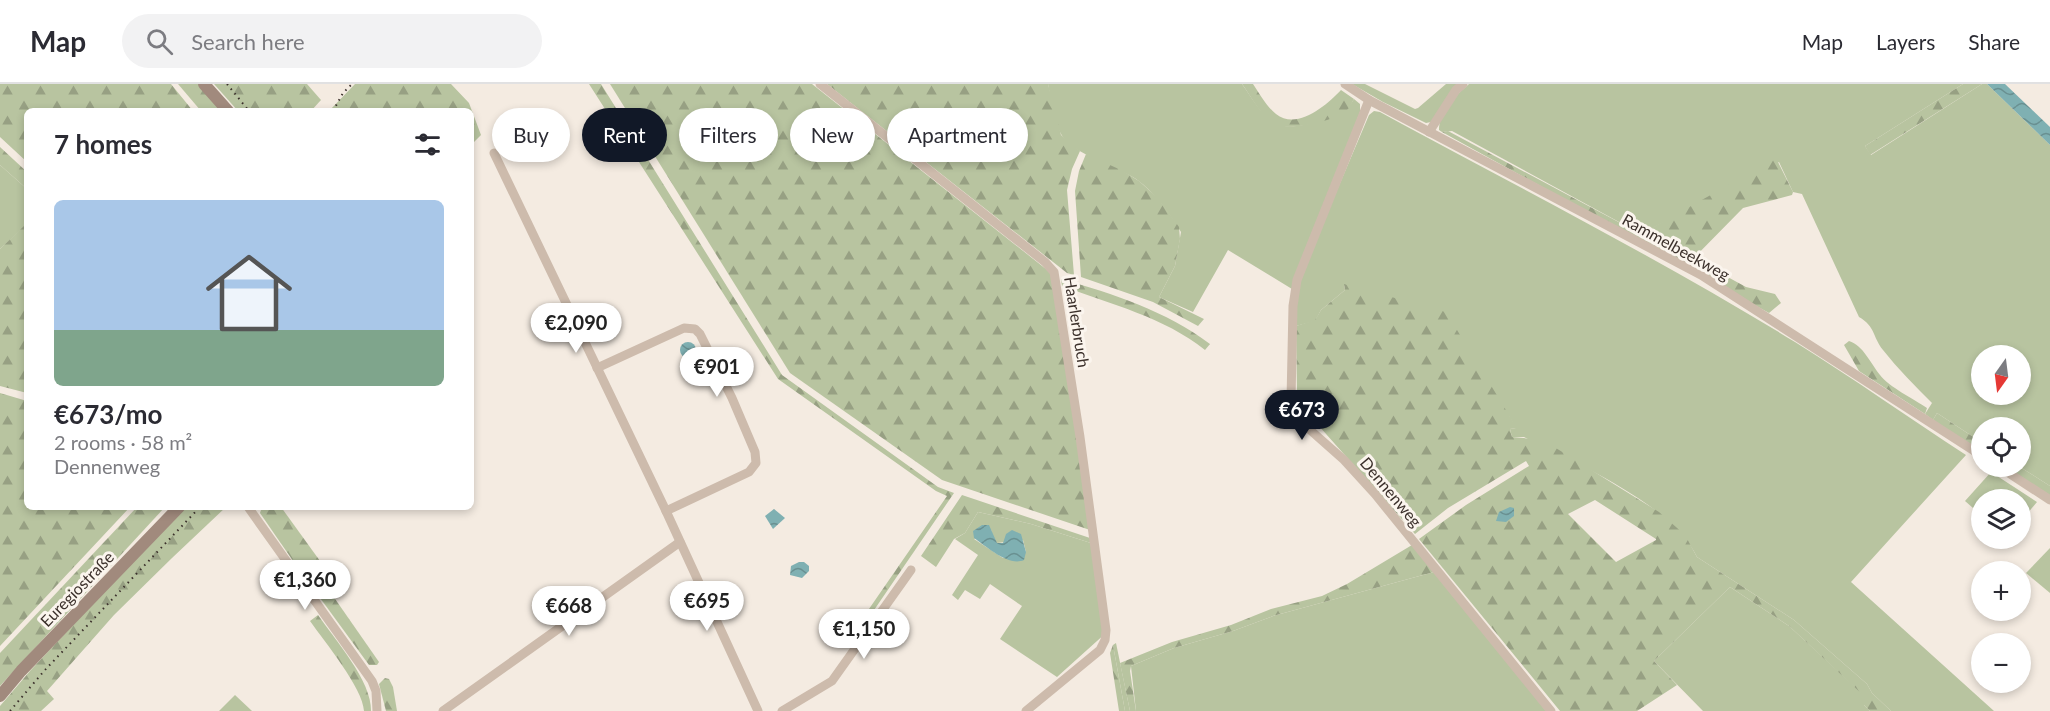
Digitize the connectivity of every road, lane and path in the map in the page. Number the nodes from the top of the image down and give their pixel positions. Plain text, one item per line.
1 (204, 84) edge
2 (820, 84) edge
3 (1345, 84) edge
4 (1463, 84) edge
5 (1369, 100) junction
6 (225, 108) edge
7 (1429, 132) junction
8 (498, 162) edge
9 (597, 368) junction
10 (1971, 449) edge
11 (2015, 477) edge
12 (2050, 500) edge
13 (176, 510) edge
14 (250, 510) edge
15 (666, 511) junction
16 (680, 542) junction
17 (911, 570) dead end
18 (0, 696) edge
19 (377, 711) edge
20 (443, 711) edge
21 (758, 711) edge
22 (782, 711) edge
23 (1026, 711) edge
24 (1551, 711) edge

1 - 6 main road
2 - 23 street, Haarlerbruch
3 - 5 street, Rammelbeekweg
4 - 7 street
5 - 7 street, Rammelbeekweg
5 - 24 street, Dennenweg
7 - 10 street, Rammelbeekweg
8 - 9 street
9 - 15 street
9 - 15 street
11 - 12 street
13 - 18 main road, Euregiostraße
14 - 19 street
15 - 16 street
16 - 20 street
16 - 21 street
17 - 22 street

